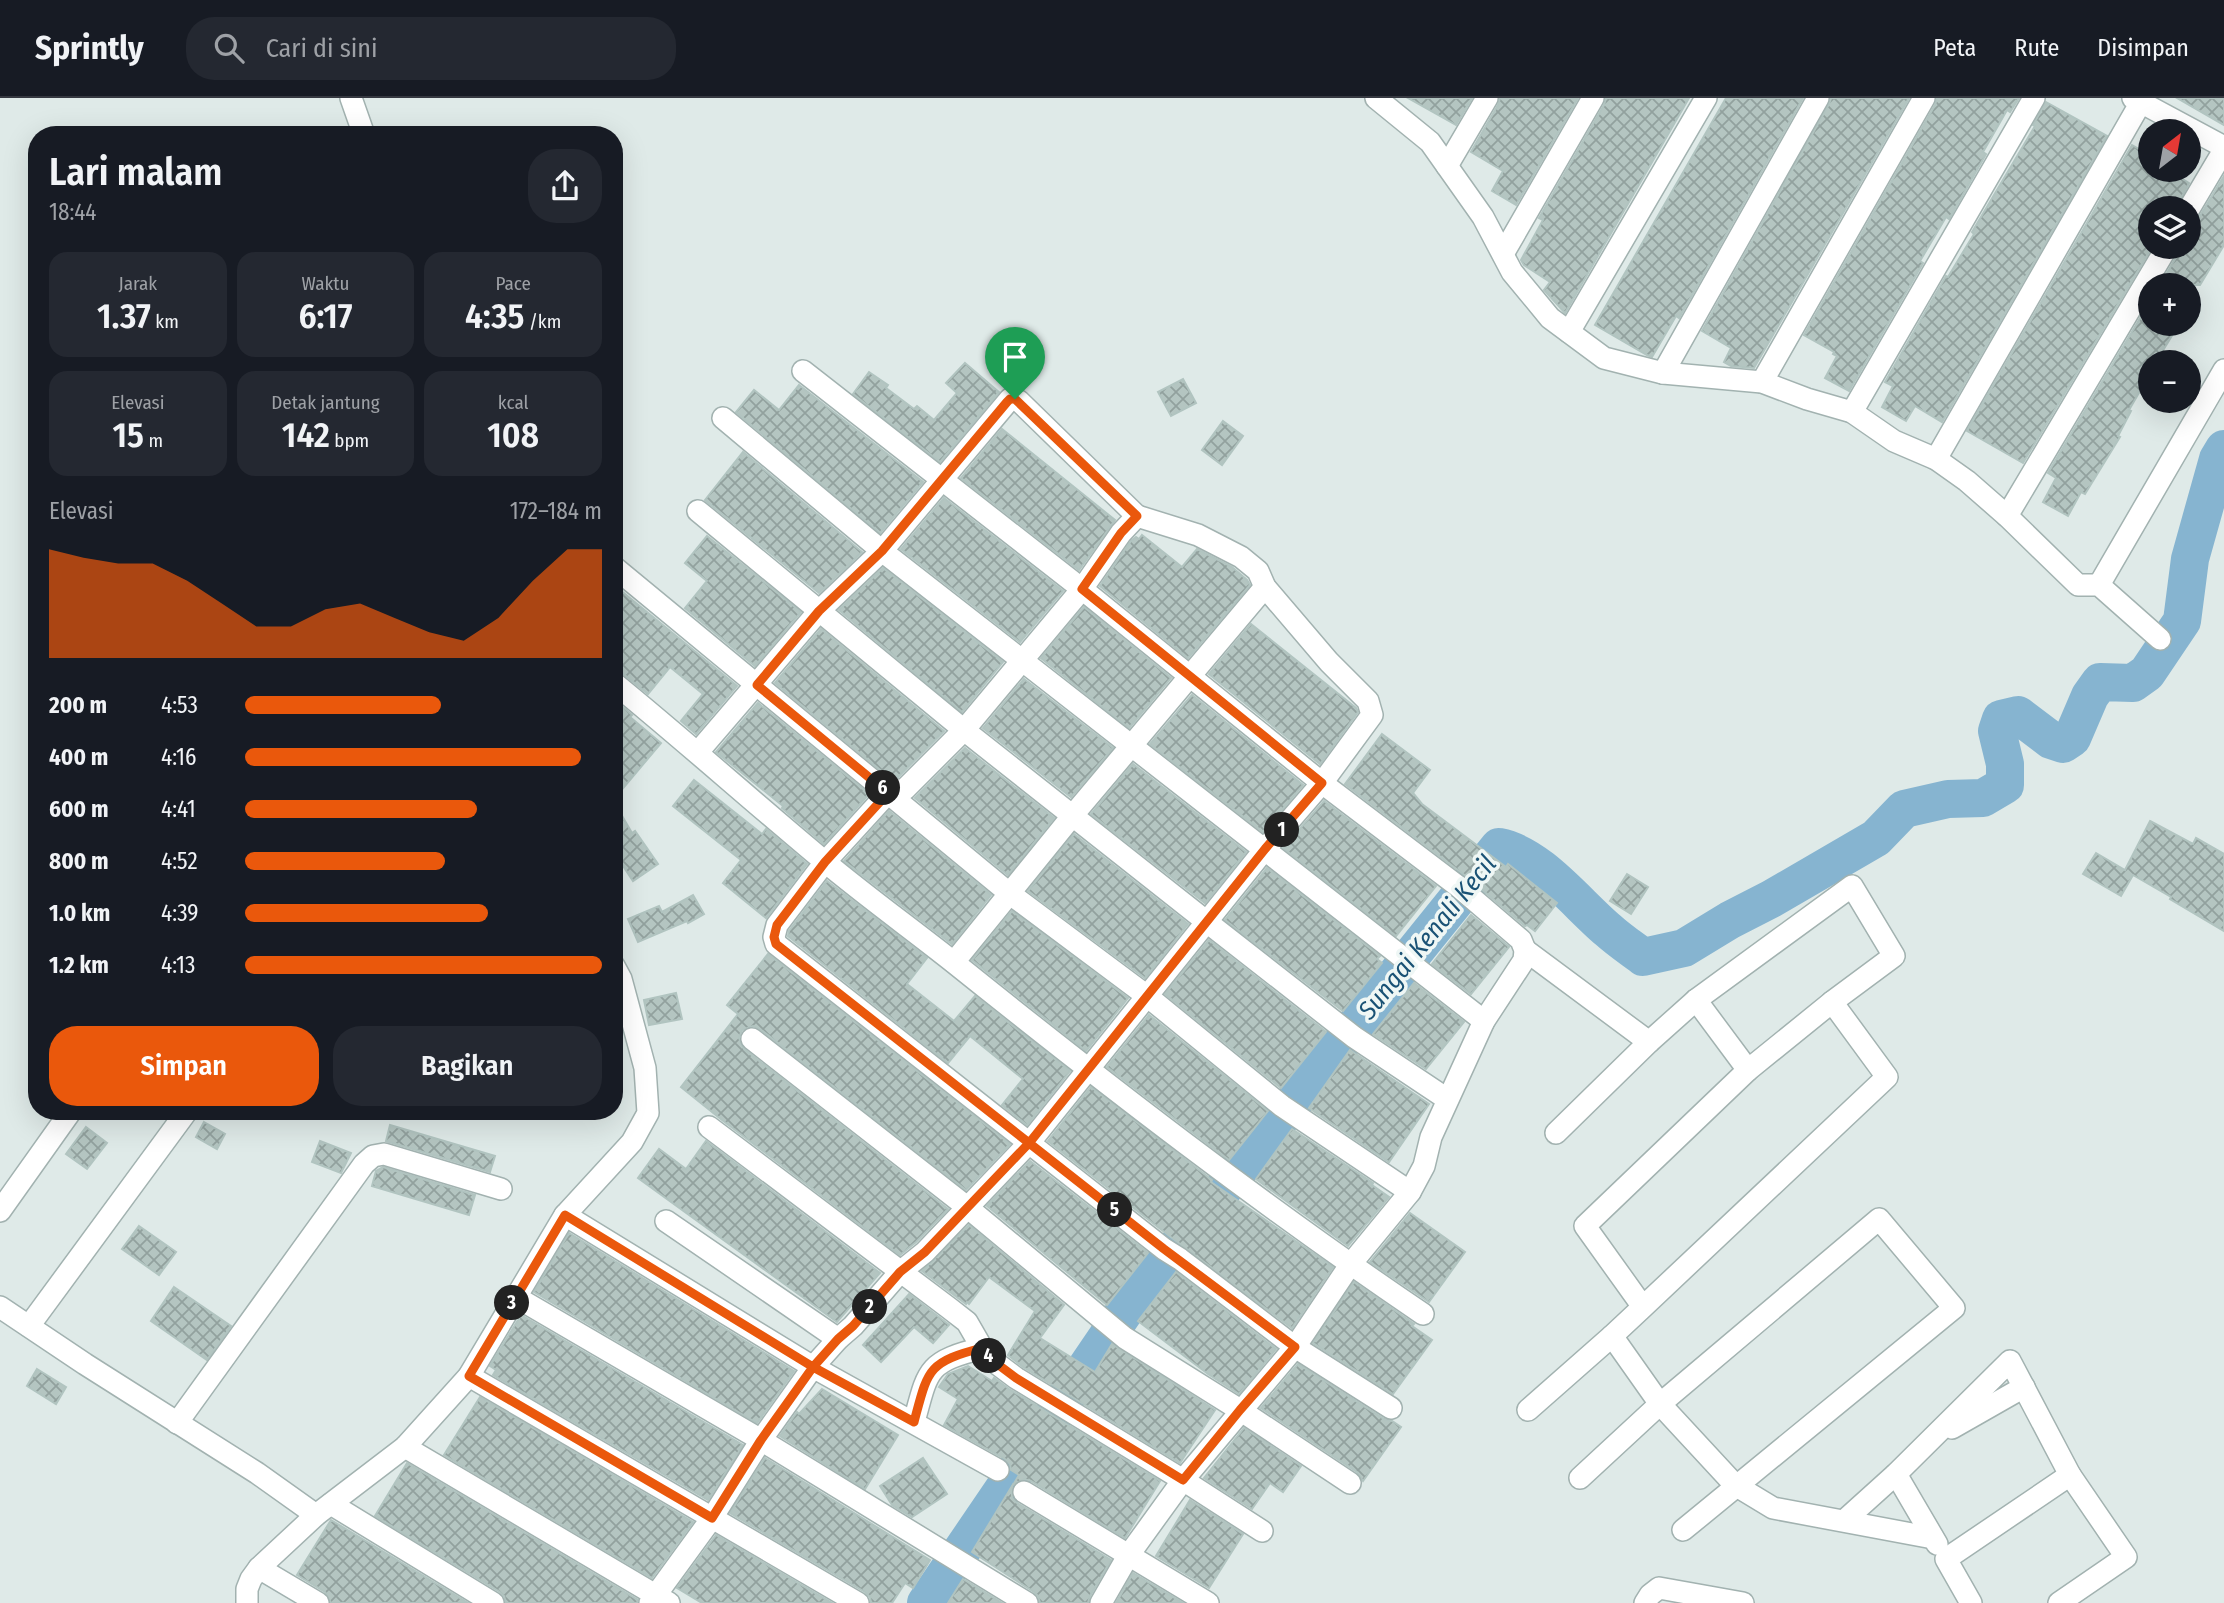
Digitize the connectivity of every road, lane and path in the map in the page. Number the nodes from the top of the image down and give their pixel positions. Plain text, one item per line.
1 (351, 98) edge
2 (1376, 98) edge
3 (1487, 98) edge
4 (1593, 98) edge
5 (1706, 98) edge
6 (1818, 98) edge
7 (1924, 98) edge
8 (2034, 98) edge
9 (2137, 100) edge
10 (361, 126) edge
11 (2224, 149) edge
12 (1447, 166) junction
13 (2197, 196) edge
14 (1503, 254) junction
15 (2160, 259) edge
16 (1569, 332) junction
17 (2224, 370) edge
18 (803, 371) dead end
19 (1663, 373) junction
20 (1762, 382) junction
21 (1852, 412) junction
22 (723, 418) dead end
23 (1936, 459) junction
24 (942, 481) junction
25 (698, 511) dead end
26 (1137, 516) junction
27 (2007, 516) junction
28 (882, 551) junction
29 (623, 574) edge
30 (2099, 586) junction
31 (1265, 587) junction
32 (1082, 589) junction
33 (819, 611) junction
34 (2160, 639) dead end
35 (1023, 660) junction
36 (1189, 676) junction
37 (757, 685) junction
38 (623, 690) edge
39 (964, 730) junction
40 (1132, 745) junction
41 (698, 752) junction
42 (1322, 783) junction
43 (888, 793) junction
44 (1073, 815) junction
45 (1265, 849) junction
46 (825, 862) junction
47 (1009, 893) junction
48 (1207, 922) junction
49 (1525, 950) junction
50 (954, 962) junction
51 (623, 986) edge
52 (1147, 996) junction
53 (1696, 1000) junction
54 (1832, 1002) junction
55 (1484, 1021) junction
56 (752, 1039) dead end
57 (1649, 1042) junction
58 (1087, 1070) junction
59 (1748, 1070) junction
60 (1447, 1099) junction
61 (65, 1120) edge
62 (180, 1120) edge
63 (709, 1128) dead end
64 (1556, 1133) dead end
65 (1030, 1142) junction
66 (501, 1189) dead end
67 (1410, 1192) junction
68 (967, 1207) junction
69 (0, 1211) edge
70 (565, 1215) junction
71 (666, 1221) dead end
72 (1350, 1265) junction
73 (900, 1272) junction
74 (516, 1297) junction
75 (0, 1307) edge
76 (1643, 1307) junction
77 (1423, 1314) dead end
78 (29, 1326) junction
79 (1612, 1336) junction
80 (838, 1339) junction
81 (1295, 1347) junction
82 (982, 1348) junction
83 (813, 1367) junction
84 (469, 1376) junction
85 (2024, 1387) junction
86 (1660, 1404) junction
87 (1391, 1408) dead end
88 (1240, 1410) junction
89 (1528, 1410) dead end
90 (914, 1422) junction
91 (177, 1423) junction
92 (761, 1440) junction
93 (1928, 1442) junction
94 (405, 1447) junction
95 (998, 1470) dead end
96 (1896, 1474) junction
97 (2070, 1475) junction
98 (1580, 1478) dead end
99 (1183, 1480) junction
100 (1350, 1483) dead end
101 (1735, 1485) junction
102 (1024, 1492) dead end
103 (323, 1510) junction
104 (712, 1518) junction
105 (1845, 1520) junction
106 (1682, 1530) dead end
107 (1262, 1531) dead end
108 (1933, 1538) junction
109 (1128, 1556) junction
110 (1946, 1559) junction
111 (259, 1568) junction
112 (658, 1600) edge
113 (247, 1603) edge
114 (318, 1603) edge
115 (493, 1603) edge
116 (858, 1603) edge
117 (1027, 1603) edge
118 (1101, 1603) edge
119 (1208, 1603) edge
120 (1645, 1603) edge
121 (1743, 1603) edge
122 (1971, 1603) edge
123 (2059, 1603) edge

1 - 10 street
2 - 12 street
3 - 12 street
4 - 14 street
5 - 16 street
6 - 19 street
7 - 20 street
8 - 21 street
9 - 11 street
9 - 23 street
11 - 13 street
12 - 14 street
14 - 16 street
15 - 27 street
16 - 19 street
17 - 30 street
18 - 24 street
19 - 20 street
20 - 21 street
21 - 23 street
22 - 28 street
23 - 27 street
24 - 26 street
24 - 28 street
24 - 32 street
25 - 33 street
26 - 31 street
26 - 32 street
27 - 30 street
28 - 33 street
28 - 35 street
29 - 37 street
30 - 34 street
31 - 36 street
31 - 42 street
32 - 35 street
32 - 36 street
33 - 37 street
33 - 39 street
35 - 39 street
35 - 40 street
36 - 40 street
36 - 42 street
37 - 41 street
37 - 43 street
38 - 41 street
39 - 43 street
39 - 44 street
40 - 44 street
40 - 45 street
41 - 46 street
42 - 45 street
42 - 49 street
43 - 46 street
43 - 47 street
44 - 47 street
44 - 48 street
45 - 48 street
45 - 55 street
46 - 50 street
46 - 65 street
47 - 50 street
47 - 52 street
48 - 52 street
48 - 60 street
49 - 55 street
49 - 57 street
50 - 58 street
51 - 70 street
52 - 58 street
52 - 67 street
53 - 54 street
53 - 57 street
53 - 59 street
54 - 59 street
54 - 76 street
55 - 60 street
56 - 68 street
57 - 64 street
58 - 65 street
58 - 72 street
59 - 76 street
60 - 67 street
61 - 69 street
62 - 78 street
63 - 73 street
65 - 68 street
65 - 81 street
66 - 91 street
67 - 72 street
68 - 73 street
68 - 88 street
70 - 74 street
70 - 83 street
71 - 80 street
72 - 77 street
72 - 81 street
73 - 80 street
73 - 82 street
74 - 84 street
74 - 92 street
75 - 78 street
76 - 79 street
78 - 91 street
79 - 86 street
79 - 89 street
80 - 83 street
81 - 87 street
81 - 88 street
82 - 90 street
82 - 99 street
83 - 90 street
83 - 92 street
84 - 94 street
84 - 104 street
85 - 93 street
85 - 93 street
85 - 97 street
86 - 98 street
86 - 101 street
86 - 101 street
88 - 99 street
88 - 100 street
90 - 95 street
91 - 103 street
92 - 104 street
92 - 117 street
93 - 96 street
94 - 103 street
94 - 112 street
96 - 105 street
96 - 108 street
97 - 110 street
97 - 123 street
99 - 107 street
99 - 109 street
101 - 105 street
101 - 106 street
102 - 109 street
103 - 111 street
103 - 115 street
104 - 112 street
104 - 116 street
105 - 108 street
108 - 110 street
109 - 118 street
109 - 119 street
110 - 122 street
111 - 113 street
111 - 114 street
120 - 121 street

